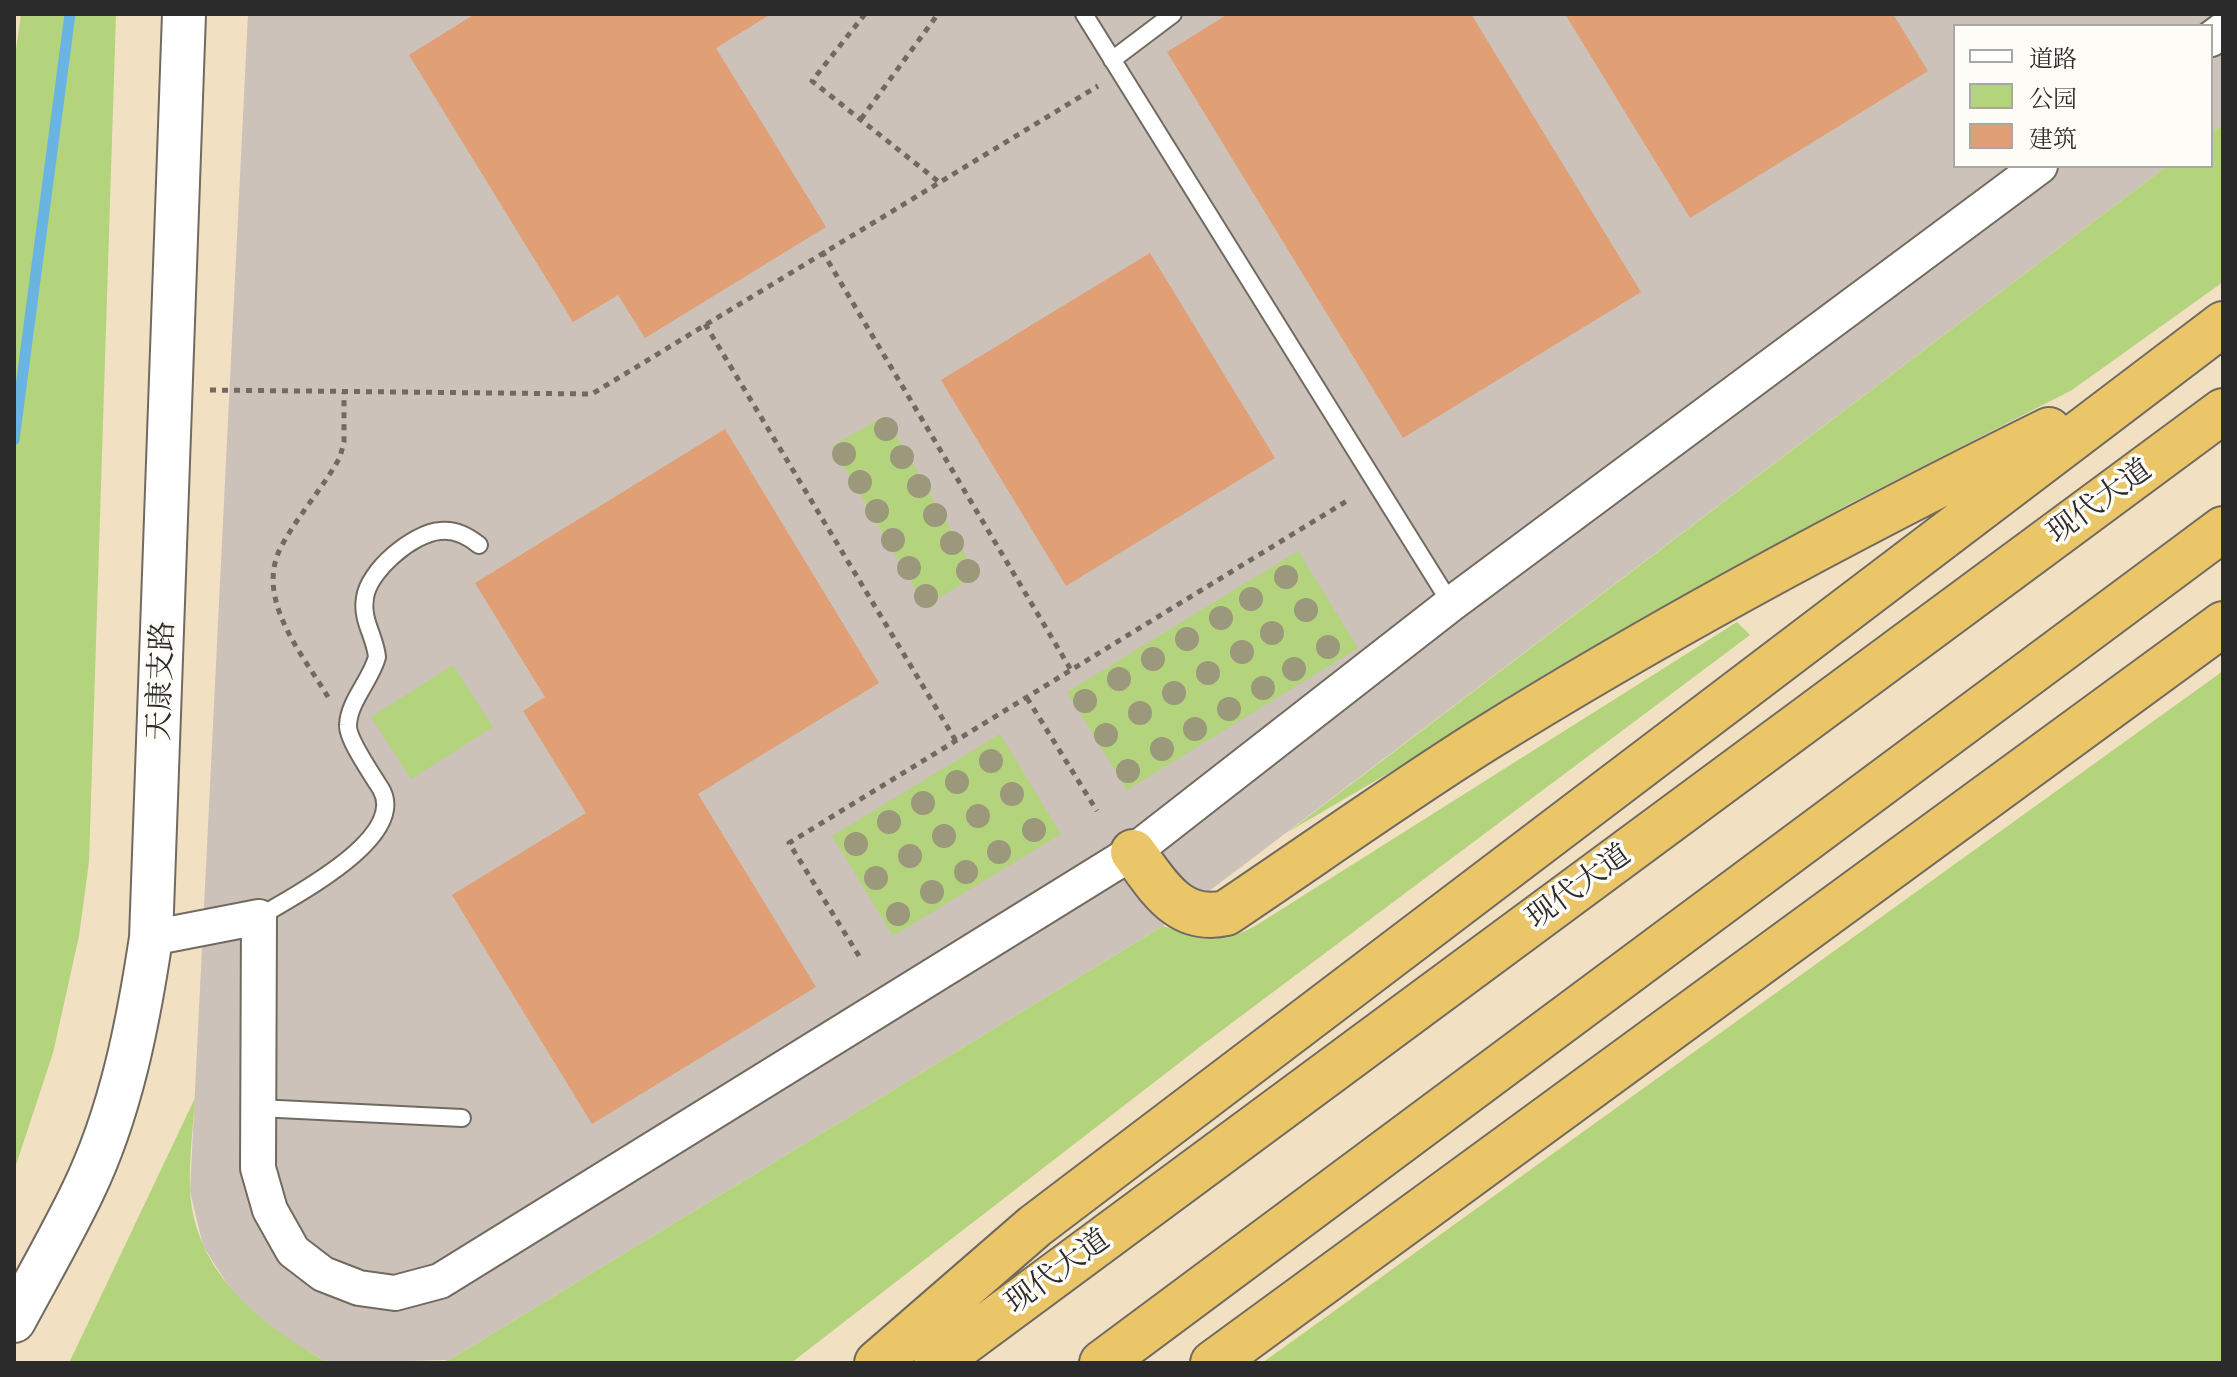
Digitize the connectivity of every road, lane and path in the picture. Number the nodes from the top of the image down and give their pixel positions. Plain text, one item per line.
1 (184, 14) edge
2 (865, 14) edge
3 (938, 14) edge
4 (1084, 14) edge
5 (1173, 14) edge
6 (1112, 60) junction
7 (1098, 86) dead end
8 (861, 119) junction
9 (2037, 168) edge
10 (939, 182) junction
11 (822, 251) junction
12 (705, 324) junction
13 (2223, 324) edge
14 (2141, 384) junction
15 (210, 390) dead end
16 (344, 392) junction
17 (2223, 411) edge
18 (1350, 499) dead end
19 (2223, 529) edge
20 (479, 545) dead end
21 (1451, 604) junction
22 (2223, 624) edge
23 (1071, 670) junction
24 (1027, 698) junction
25 (348, 731) junction
26 (956, 741) junction
27 (1097, 811) dead end
28 (1133, 852) junction
29 (259, 917) junction
30 (151, 938) junction
31 (859, 956) dead end
32 (258, 1108) junction
33 (462, 1118) dead end
34 (14, 1321) edge
35 (877, 1363) edge
36 (936, 1363) edge
37 (1102, 1363) edge
38 (1213, 1363) edge

1 - 30 street, 天康支路
2 - 8 path
3 - 8 path
4 - 6 lane
5 - 6 lane
6 - 21 lane
7 - 10 path
8 - 10 path
9 - 21 street
10 - 11 path
11 - 12 path
11 - 23 path
12 - 16 path
12 - 26 path
13 - 14 highway
14 - 28 highway
14 - 35 highway
15 - 16 path
16 - 25 path
17 - 36 highway, 现代大道
18 - 23 path
19 - 37 highway
20 - 25 lane
21 - 28 street
22 - 38 highway
23 - 24 path
24 - 26 path
24 - 27 path
25 - 29 lane
26 - 31 path
28 - 32 street
29 - 30 street
29 - 32 street
30 - 34 street, 天康支路
32 - 33 lane

